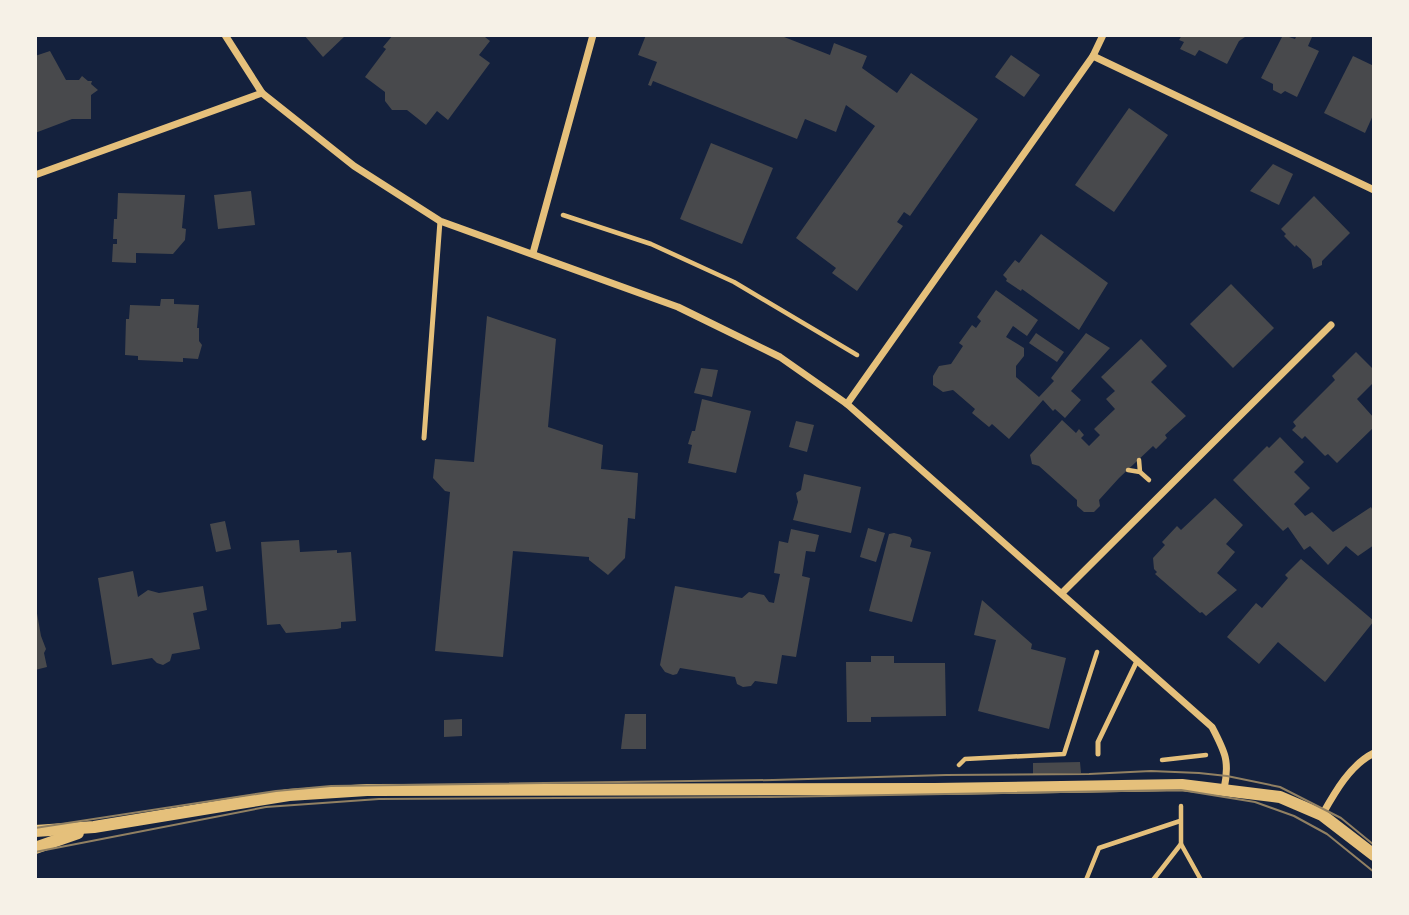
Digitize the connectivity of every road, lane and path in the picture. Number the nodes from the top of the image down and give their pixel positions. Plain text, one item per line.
1 (225, 35) edge
2 (593, 35) edge
3 (1102, 35) edge
4 (1093, 56) junction
5 (262, 93) junction
6 (35, 175) edge
7 (1374, 190) edge
8 (546, 210) junction
9 (440, 221) junction
10 (533, 253) junction
11 (1331, 325) dead end
12 (873, 365) junction
13 (847, 404) junction
14 (424, 438) dead end
15 (1139, 460) dead end
16 (1128, 470) dead end
17 (1062, 593) junction
18 (1104, 631) junction
19 (1137, 661) junction
20 (1374, 752) edge
21 (1226, 753) junction
22 (1064, 754) junction
23 (1098, 754) dead end
24 (1075, 755) dead end
25 (1154, 761) dead end
26 (1182, 785) junction
27 (935, 789) junction
28 (1224, 789) junction
29 (1322, 815) junction
30 (1180, 821) junction
31 (94, 827) junction
32 (35, 831) edge
33 (1181, 844) junction
34 (35, 848) edge
35 (1374, 856) edge
36 (1086, 880) edge
37 (1153, 880) edge
38 (1201, 880) edge

1 - 5 street
2 - 8 street
3 - 4 street
4 - 7 street
4 - 12 street
5 - 6 street
5 - 9 street
8 - 10 street
8 - 12 path
9 - 10 street
9 - 14 lane
10 - 13 street
11 - 17 street
12 - 13 street
13 - 17 street
15 - 16 path
17 - 18 street
18 - 19 street
18 - 22 path
19 - 21 street
19 - 23 lane
20 - 29 street
21 - 25 path
21 - 28 street
22 - 24 path
22 - 27 path
26 - 27 street
26 - 28 street
26 - 30 path
27 - 31 street
28 - 29 street
29 - 35 street
30 - 33 path
30 - 36 path
31 - 32 street
31 - 34 street
33 - 37 path
33 - 38 path

